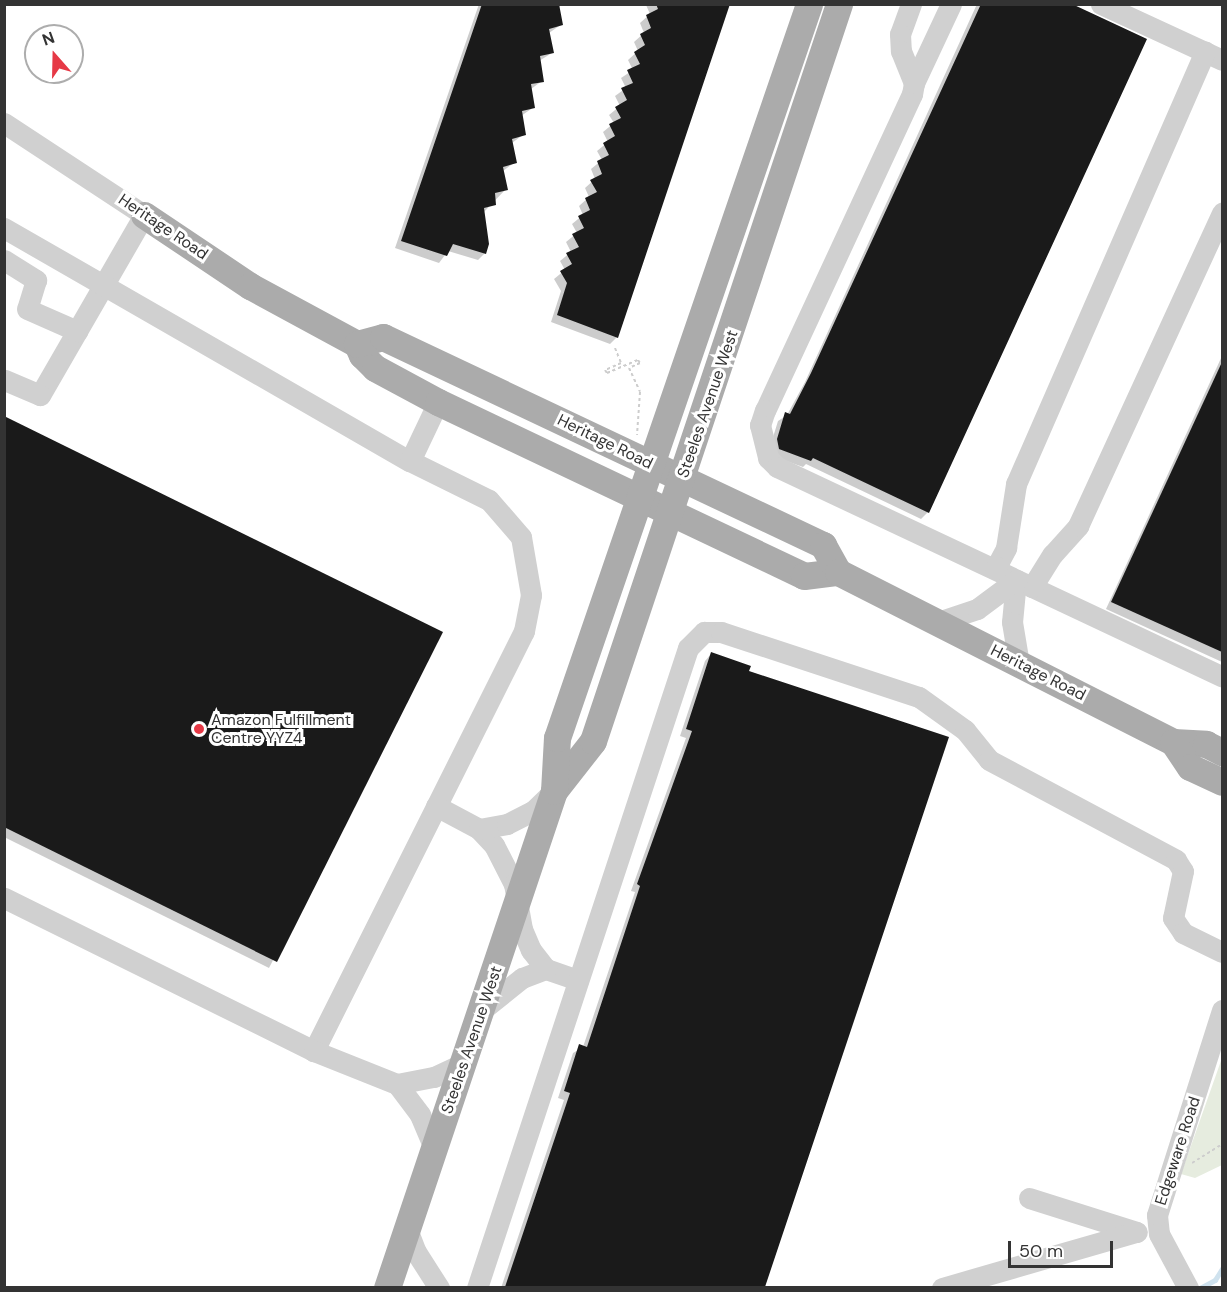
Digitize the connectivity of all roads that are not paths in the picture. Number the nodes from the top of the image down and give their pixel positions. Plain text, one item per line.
1 (808, 4) edge
2 (839, 4) edge
3 (911, 4) edge
4 (951, 4) edge
5 (1101, 4) edge
6 (1214, 56) edge
7 (914, 83) junction
8 (4, 123) edge
9 (1222, 213) edge
10 (144, 215) junction
11 (4, 228) edge
12 (4, 260) edge
13 (103, 286) junction
14 (77, 331) junction
15 (357, 344) junction
16 (4, 380) edge
17 (438, 402) junction
18 (410, 462) junction
19 (651, 465) junction
20 (682, 479) junction
21 (640, 498) junction
22 (671, 512) junction
23 (995, 569) junction
24 (838, 572) junction
25 (1024, 584) junction
26 (938, 622) junction
27 (1019, 664) junction
28 (1222, 676) edge
29 (1173, 742) junction
30 (1222, 752) edge
31 (1222, 782) edge
32 (554, 791) junction
33 (436, 806) junction
34 (479, 829) junction
35 (4, 898) edge
36 (518, 905) junction
37 (1222, 952) edge
38 (546, 969) junction
39 (578, 980) junction
40 (482, 1010) junction
41 (1222, 1010) edge
42 (314, 1051) junction
43 (464, 1064) junction
44 (397, 1084) junction
45 (434, 1149) junction
46 (1029, 1198) dead end
47 (1156, 1225) junction
48 (407, 1229) junction
49 (1136, 1232) junction
50 (1184, 1280) edge
51 (387, 1287) edge
52 (439, 1287) edge
53 (477, 1287) edge
54 (942, 1287) edge

1 - 19 main road, Steeles Avenue West
2 - 20 main road, Steeles Avenue West
3 - 7 street
4 - 7 street
5 - 6 street
6 - 23 street
7 - 23 street
8 - 10 street, Heritage Road
9 - 25 street
10 - 13 street
10 - 15 main road, Heritage Road
11 - 13 street
12 - 14 street
13 - 14 street
13 - 18 street
14 - 16 street
15 - 17 main road, Heritage Road
15 - 19 main road, Heritage Road
17 - 18 street
17 - 21 main road, Heritage Road
18 - 33 street
19 - 20 main road, Heritage Road
19 - 21 main road, Steeles Avenue West
20 - 22 main road, Steeles Avenue West
20 - 24 main road, Heritage Road
21 - 22 main road, Heritage Road
21 - 32 main road, Steeles Avenue West
22 - 24 main road, Heritage Road
22 - 32 main road, Steeles Avenue West
23 - 25 street
24 - 26 main road, Heritage Road
25 - 26 street
25 - 27 street
25 - 28 street
26 - 27 main road, Heritage Road
27 - 29 main road, Heritage Road
29 - 30 main road, Heritage Road
29 - 31 main road, Heritage Road
32 - 34 street
32 - 36 main road, Steeles Avenue West
33 - 34 street
33 - 42 street
34 - 36 street
35 - 42 street
36 - 38 street
36 - 40 main road, Steeles Avenue West
37 - 39 street
38 - 39 street
38 - 40 street
39 - 53 street
40 - 43 main road, Steeles Avenue West
41 - 47 street, Edgeware Road
42 - 44 street
43 - 44 street
43 - 45 main road, Steeles Avenue West
44 - 45 street
45 - 48 main road, Steeles Avenue West
46 - 49 street
47 - 49 street
47 - 50 street, Edgeware Road
48 - 51 main road, Steeles Avenue West
48 - 52 street
49 - 54 street

